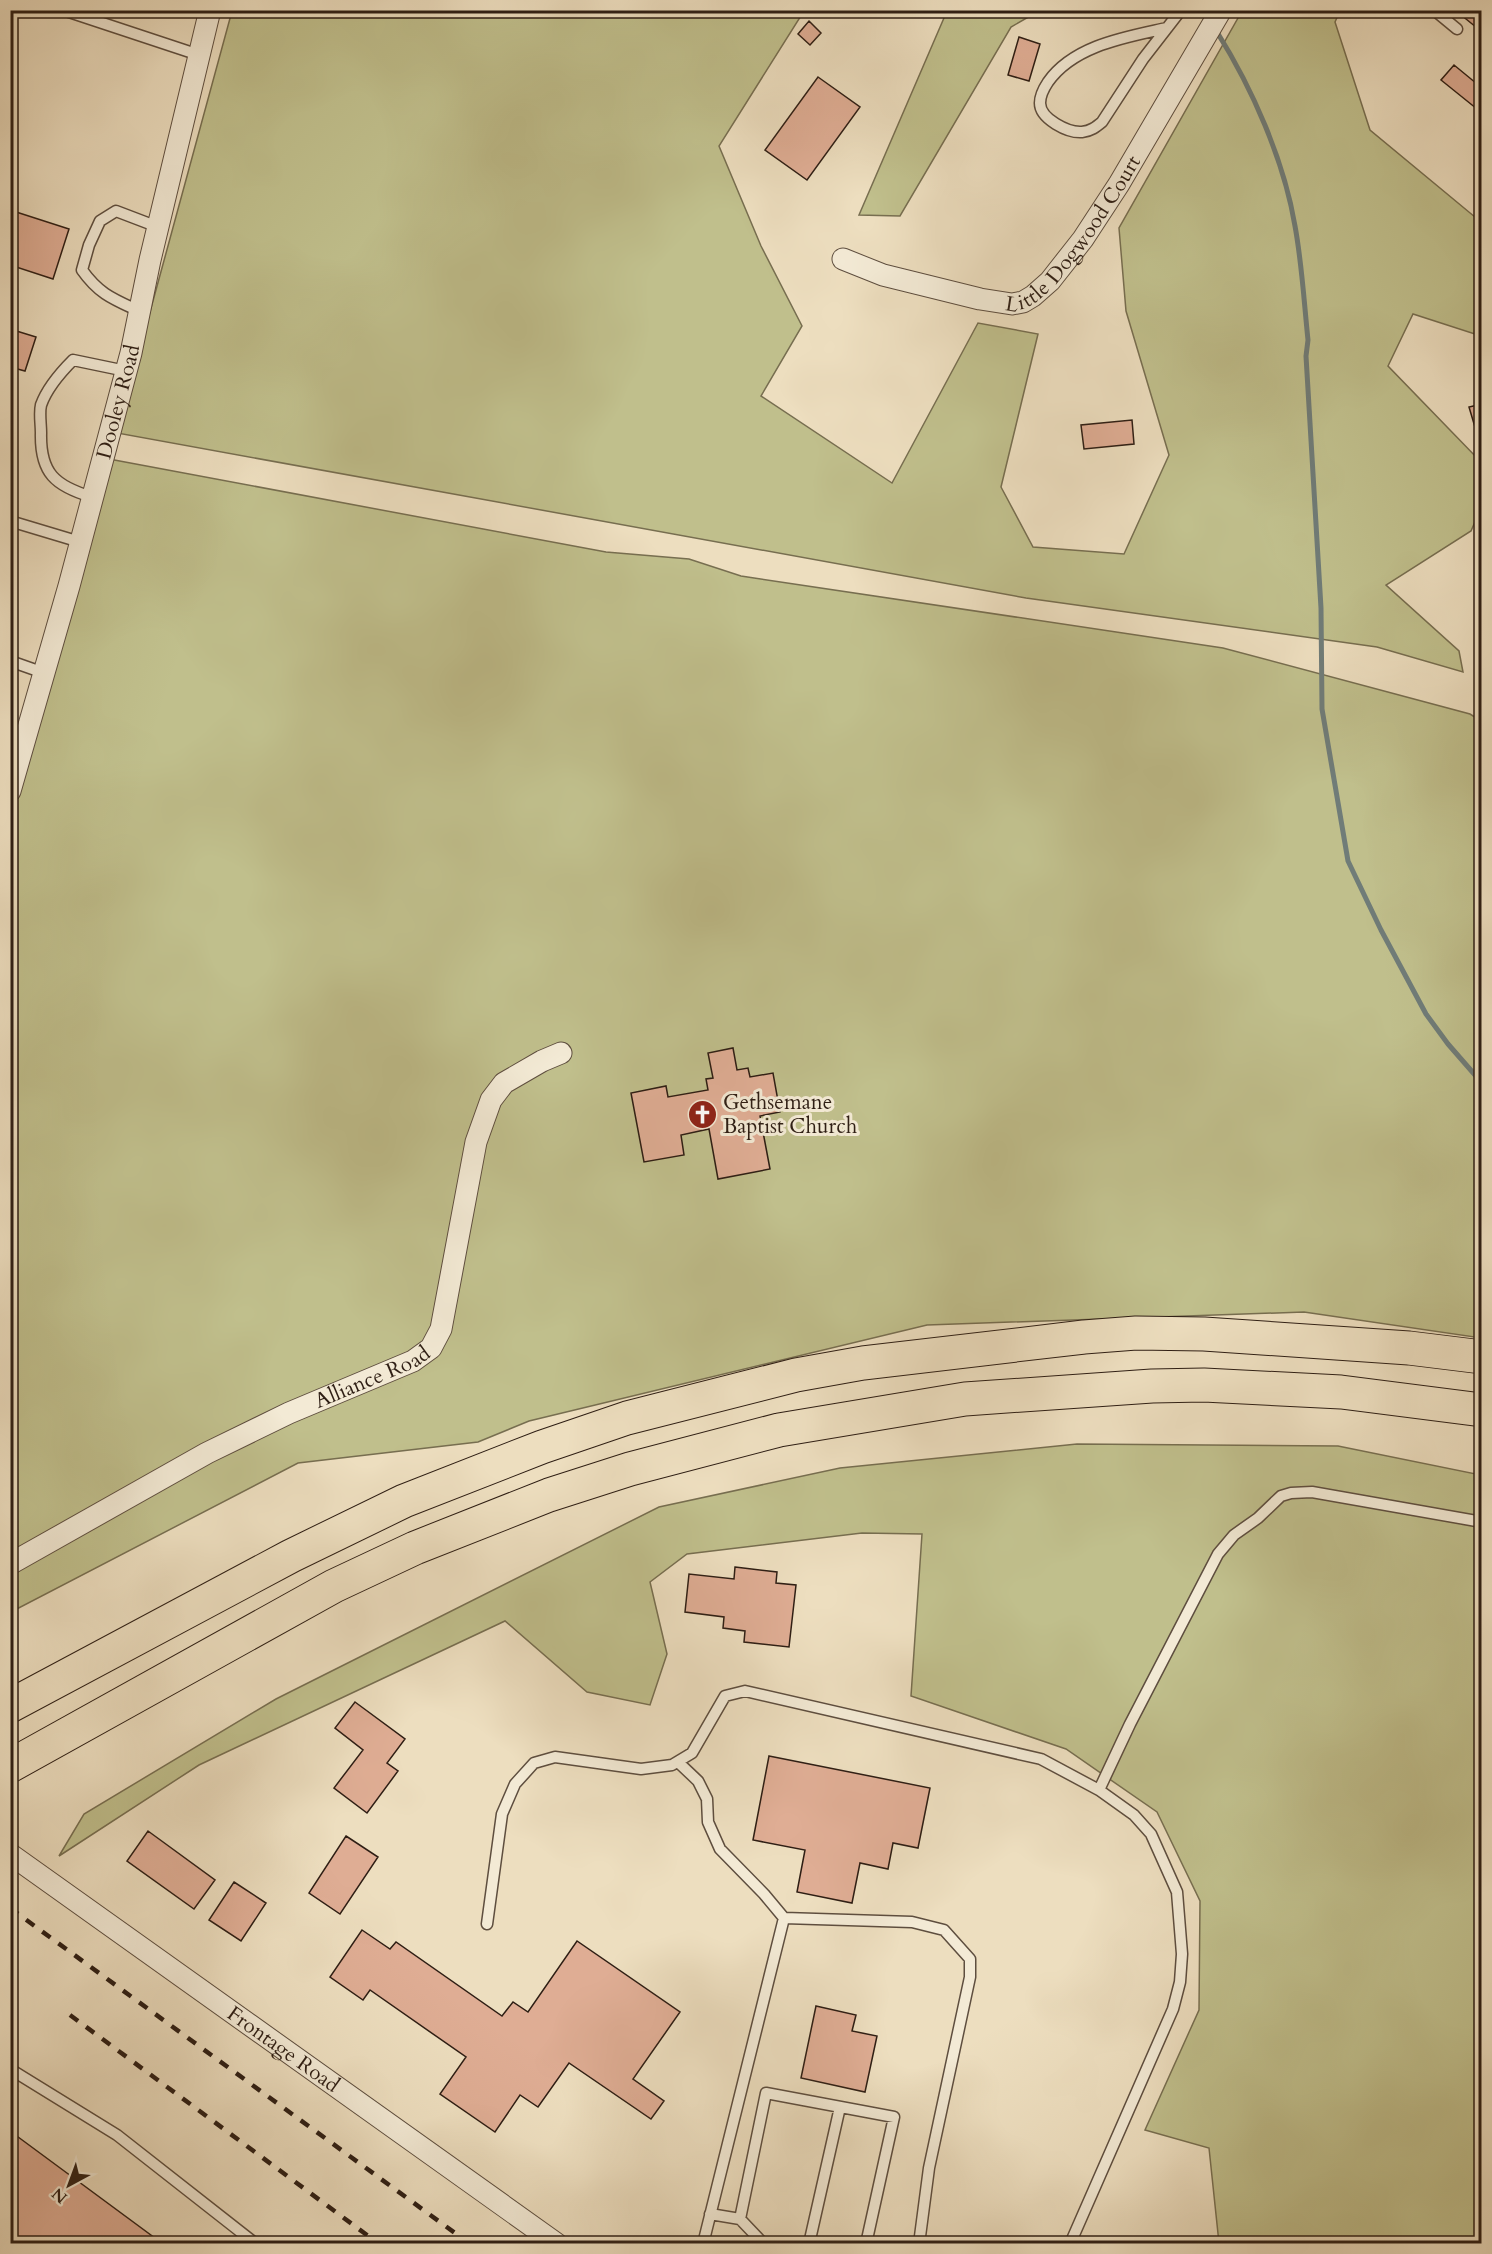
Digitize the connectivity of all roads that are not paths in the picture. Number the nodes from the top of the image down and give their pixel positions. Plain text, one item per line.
1 (63, 10) edge
2 (210, 10) edge
3 (1181, 10) edge
4 (1221, 10) edge
5 (1434, 10) edge
6 (1167, 28) junction
7 (1457, 29) dead end
8 (199, 55) junction
9 (158, 227) junction
10 (843, 259) dead end
11 (139, 311) junction
12 (126, 371) junction
13 (92, 497) junction
14 (10, 521) edge
15 (80, 542) junction
16 (10, 662) edge
17 (44, 673) junction
18 (10, 791) edge
19 (561, 1053) dead end
20 (1482, 1357) edge
21 (1482, 1410) edge
22 (1482, 1522) edge
23 (10, 1564) edge
24 (10, 1706) edge
25 (678, 1762) junction
26 (10, 1766) edge
27 (1100, 1791) junction
28 (10, 1854) edge
29 (784, 1918) junction
30 (487, 1924) dead end
31 (10, 2069) edge
32 (840, 2107) junction
33 (710, 2214) junction
34 (740, 2219) junction
35 (759, 2242) edge
36 (256, 2244) edge
37 (557, 2244) edge
38 (703, 2244) edge
39 (774, 2244) edge
40 (809, 2244) edge
41 (866, 2244) edge
42 (919, 2244) edge
43 (1070, 2244) edge

1 - 8 lane
2 - 8 street, Dooley Road
3 - 6 lane
4 - 10 street, Little Dogwood Court
5 - 7 lane
6 - 6 lane
8 - 9 street, Dooley Road
9 - 11 street, Dooley Road
9 - 11 lane
11 - 12 street, Dooley Road
12 - 13 street, Dooley Road
12 - 13 lane
13 - 15 street, Dooley Road
14 - 15 lane
15 - 17 street, Dooley Road
16 - 17 lane
17 - 18 street, Dooley Road
19 - 23 street, Alliance Road
20 - 24 highway
21 - 26 highway
22 - 27 lane
25 - 27 lane
25 - 29 lane
25 - 30 lane
27 - 43 lane
28 - 37 street, Frontage Road
29 - 33 lane
29 - 42 lane
31 - 36 lane
32 - 34 lane
32 - 40 lane
32 - 41 lane
33 - 34 lane
33 - 38 lane
34 - 35 lane
35 - 39 lane

